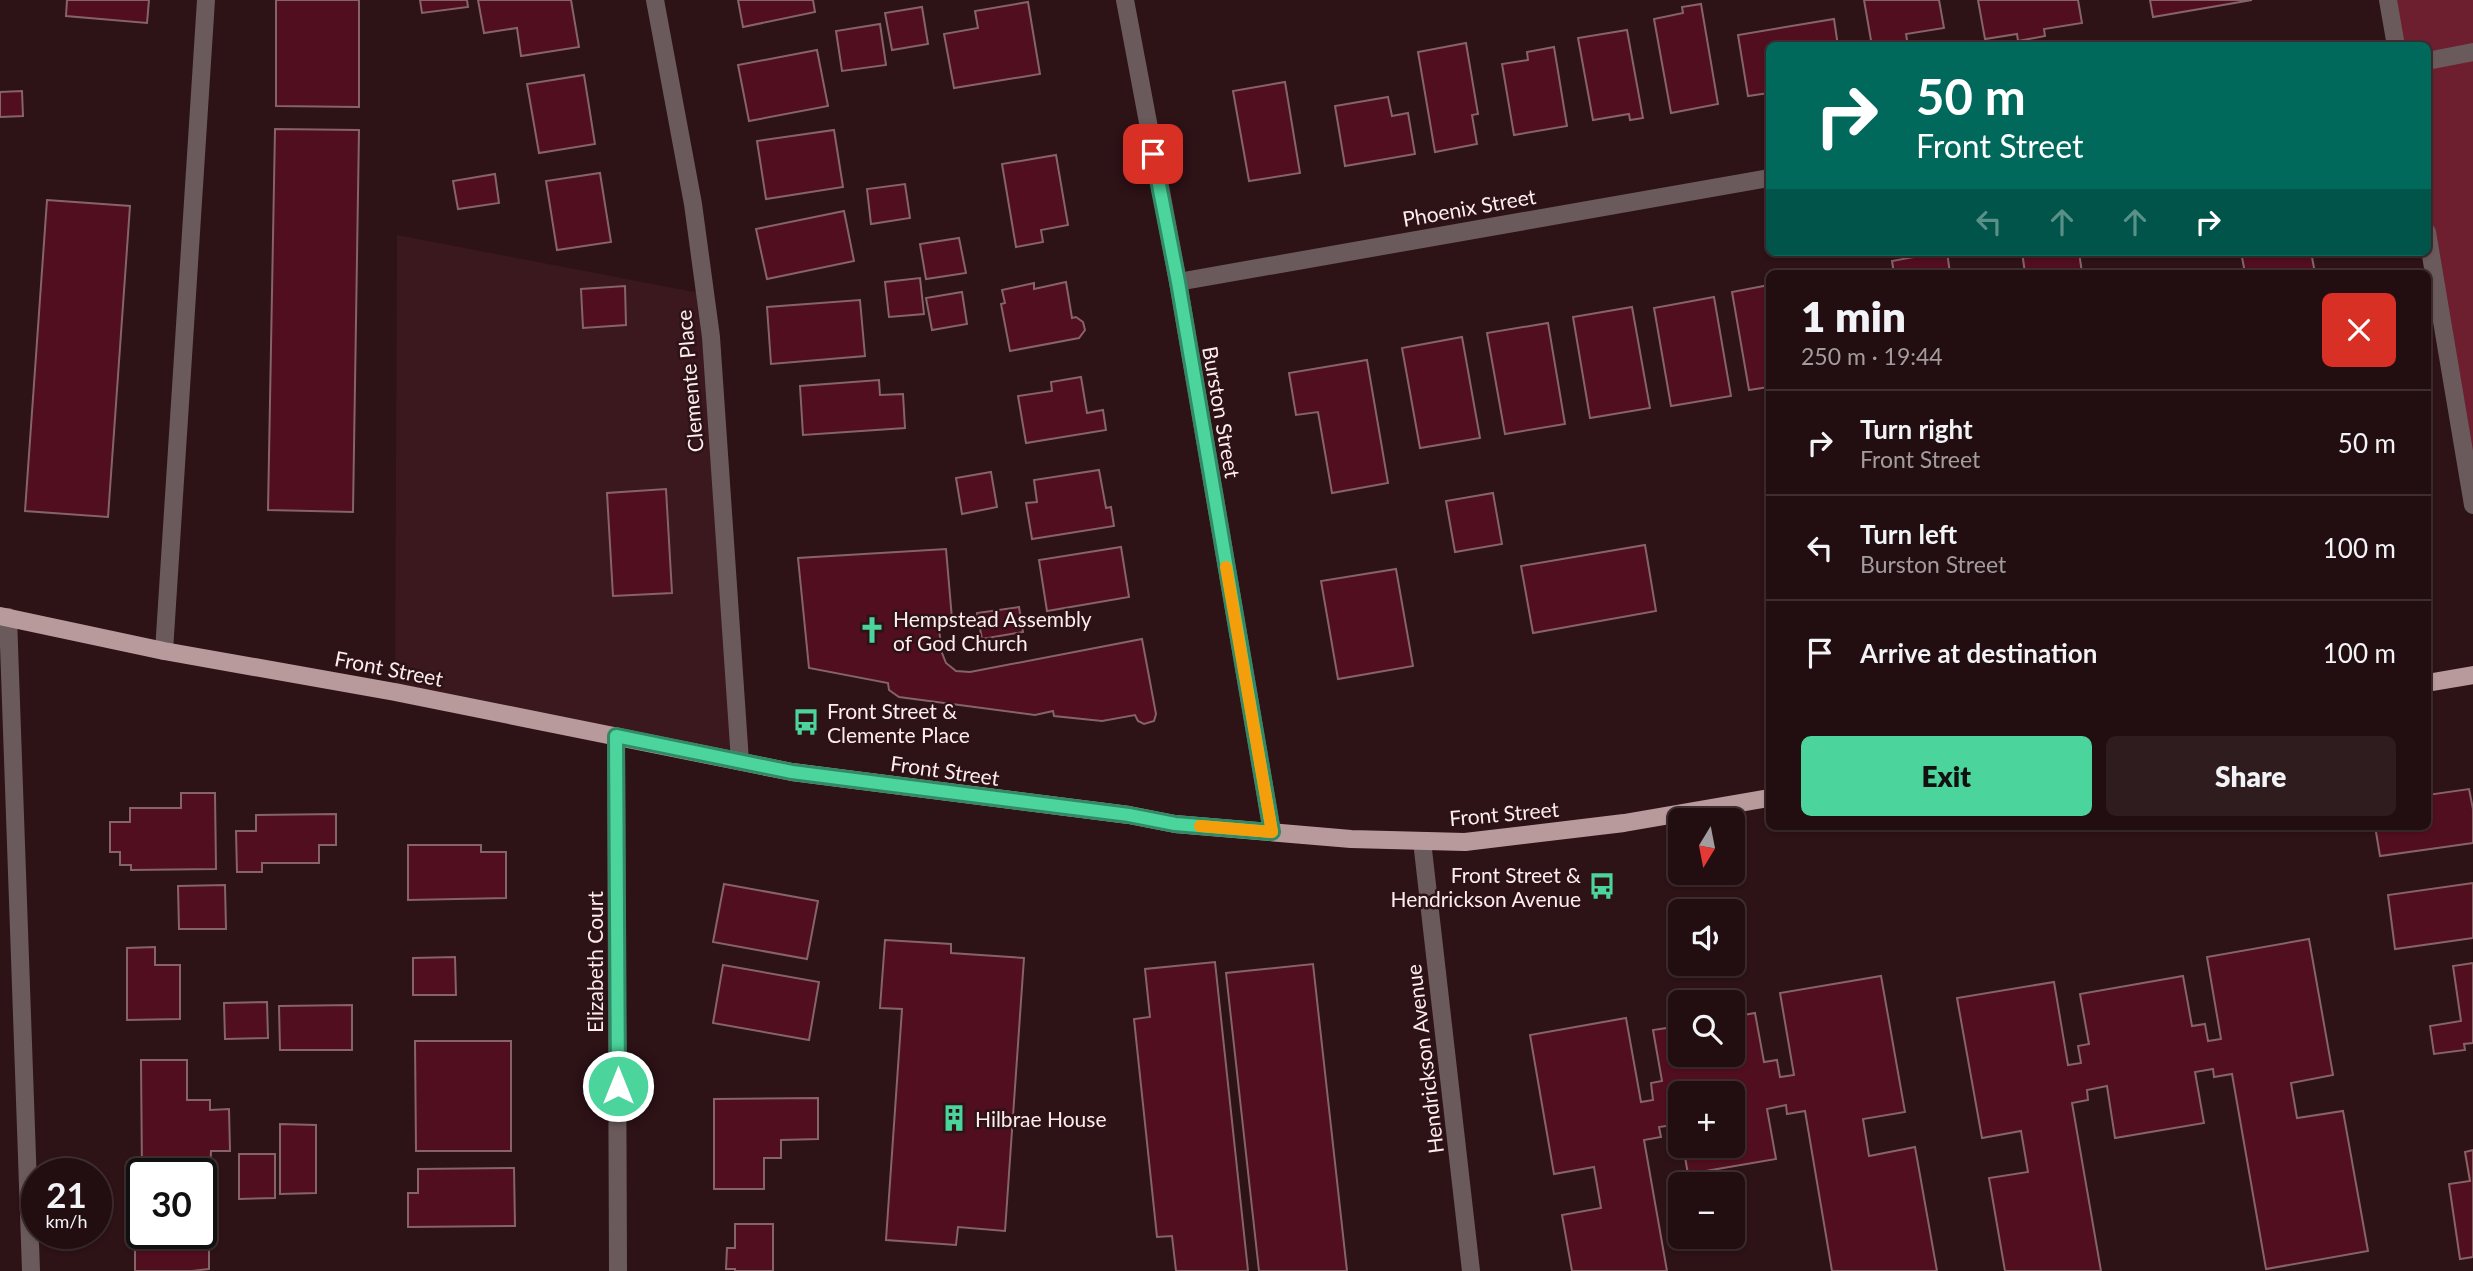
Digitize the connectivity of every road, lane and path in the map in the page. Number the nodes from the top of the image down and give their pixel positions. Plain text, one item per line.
1 (206, 0) edge
2 (656, 0) edge
3 (1125, 0) edge
4 (2388, 0) edge
5 (2395, 42) edge
6 (2473, 51) edge
7 (2431, 60) edge
8 (1766, 179) edge
9 (2431, 256) edge
10 (1178, 282) junction
11 (2473, 505) edge
12 (4, 616) edge
13 (164, 651) junction
14 (2473, 675) edge
15 (2431, 682) edge
16 (616, 736) junction
17 (740, 761) junction
18 (1766, 798) edge
19 (1272, 832) junction
20 (1422, 841) junction
21 (31, 1271) edge
22 (618, 1271) edge
23 (1471, 1271) edge

1 - 13 street
2 - 17 street, Clemente Place
3 - 10 street, Burston Street
4 - 5 street
6 - 7 street
8 - 10 street, Phoenix Street
9 - 11 street
10 - 19 street, Burston Street
12 - 13 main road, Front Street
12 - 21 street
13 - 16 main road, Front Street
14 - 15 main road
16 - 17 main road, Front Street
16 - 22 street, Elizabeth Court
17 - 19 main road, Front Street
18 - 20 main road, Front Street
19 - 20 main road, Front Street
20 - 23 street, Hendrickson Avenue

